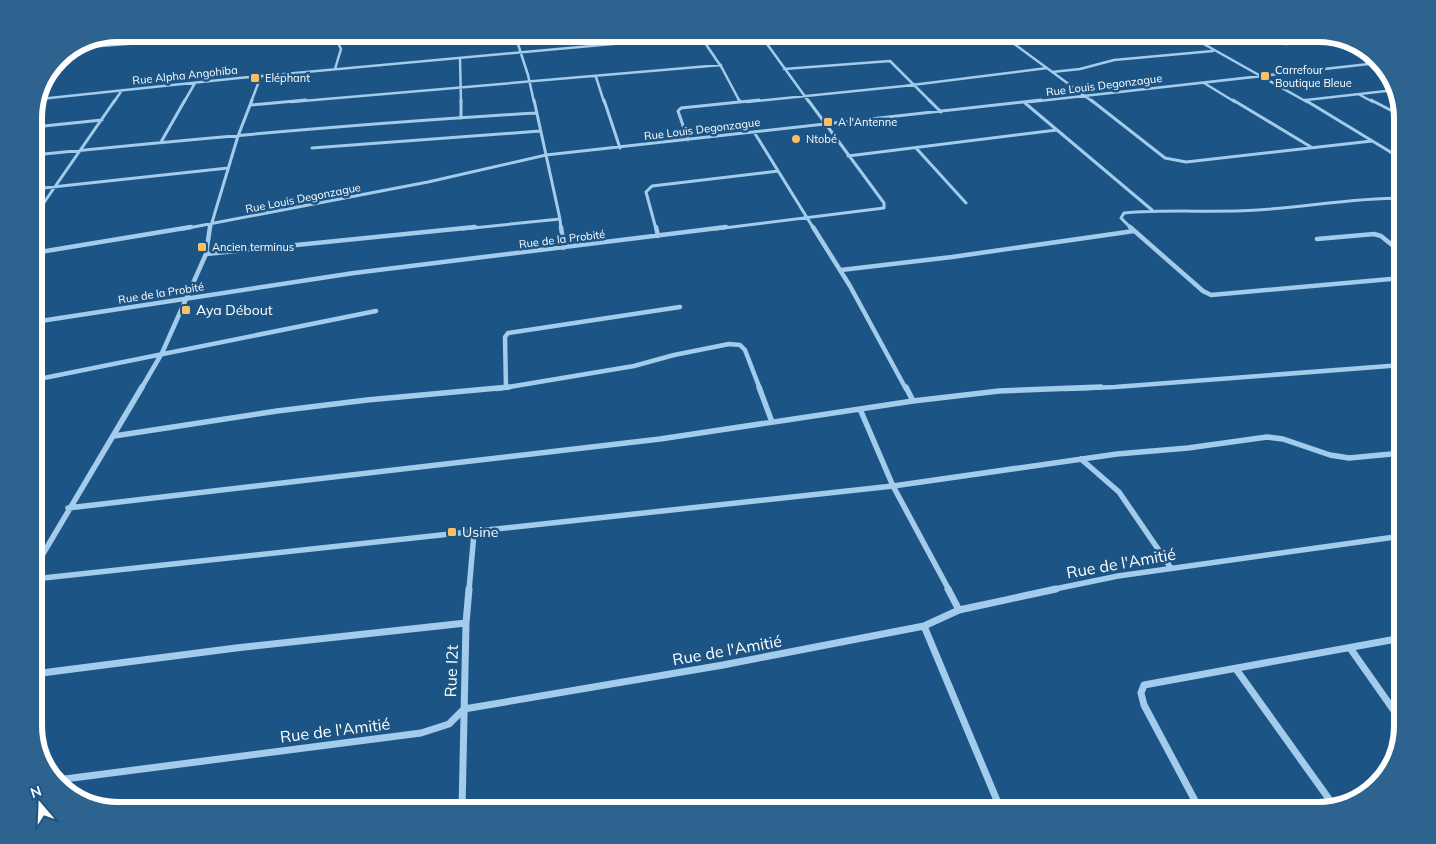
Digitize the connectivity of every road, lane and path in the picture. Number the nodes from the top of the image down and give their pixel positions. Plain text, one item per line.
1 (154, 42) edge
2 (340, 42) edge
3 (518, 42) edge
4 (638, 42) edge
5 (704, 42) edge
6 (765, 42) edge
7 (1012, 42) edge
8 (1198, 42) edge
9 (1262, 42) edge
10 (1299, 42) edge
11 (95, 46) edge
12 (1214, 51) junction
13 (522, 53) junction
14 (460, 59) junction
15 (1370, 64) edge
16 (721, 66) junction
17 (1047, 68) junction
18 (335, 69) junction
19 (784, 69) junction
20 (1052, 72) junction
21 (261, 76) junction
22 (1259, 76) junction
23 (596, 77) junction
24 (529, 81) junction
25 (195, 83) junction
26 (1204, 83) junction
27 (915, 84) junction
28 (460, 86) junction
29 (122, 90) junction
30 (1388, 91) edge
31 (1360, 95) junction
32 (803, 96) junction
33 (1086, 96) junction
34 (45, 98) edge
35 (1305, 100) junction
36 (740, 102) junction
37 (1026, 103) junction
38 (250, 105) junction
39 (1393, 111) edge
40 (940, 112) junction
41 (536, 113) junction
42 (461, 118) junction
43 (102, 120) junction
44 (825, 125) junction
45 (43, 126) edge
46 (1057, 130) junction
47 (540, 131) junction
48 (754, 132) junction
49 (238, 136) junction
50 (688, 140) junction
51 (1372, 141) junction
52 (161, 142) junction
53 (312, 148) dead end
54 (620, 148) junction
55 (916, 148) junction
56 (1312, 148) junction
57 (81, 150) junction
58 (1393, 154) edge
59 (43, 155) edge
60 (546, 155) junction
61 (848, 156) junction
62 (228, 168) junction
63 (778, 171) junction
64 (55, 187) junction
65 (43, 188) edge
66 (1393, 198) edge
67 (966, 202) dead end
68 (43, 204) edge
69 (1153, 210) junction
70 (808, 217) junction
71 (560, 219) junction
72 (211, 224) junction
73 (1134, 231) junction
74 (658, 236) junction
75 (1316, 239) dead end
76 (1393, 246) edge
77 (564, 248) junction
78 (43, 252) edge
79 (206, 254) junction
80 (841, 270) junction
81 (1393, 279) edge
82 (186, 298) junction
83 (680, 307) dead end
84 (376, 311) dead end
85 (43, 321) edge
86 (162, 353) junction
87 (1393, 366) edge
88 (43, 378) edge
89 (506, 388) junction
90 (913, 401) junction
91 (860, 410) junction
92 (772, 422) junction
93 (114, 436) junction
94 (1394, 454) edge
95 (1081, 459) junction
96 (893, 486) junction
97 (68, 508) junction
98 (474, 533) junction
99 (1394, 537) edge
100 (43, 553) edge
101 (1171, 568) junction
102 (43, 578) edge
103 (959, 610) junction
104 (466, 623) junction
105 (924, 626) junction
106 (1394, 640) edge
107 (1350, 648) junction
108 (1236, 669) junction
109 (43, 673) edge
110 (464, 709) junction
111 (1394, 711) edge
112 (65, 779) edge
113 (1330, 801) edge
114 (462, 802) edge
115 (998, 802) edge
116 (1196, 802) edge

1 - 11 street
2 - 18 street
3 - 13 street
4 - 13 street, Rue Alpha Angohiba
5 - 16 street
6 - 19 street, Rue de la Probité
7 - 17 street
8 - 12 street
9 - 10 street
12 - 20 street
12 - 22 street
13 - 14 street, Rue Alpha Angohiba
13 - 24 street
14 - 18 street, Rue Alpha Angohiba
14 - 28 street
15 - 22 street, Rue Louis Degonzague
16 - 23 street
16 - 36 street
17 - 20 street
17 - 27 street
18 - 21 street, Rue Alpha Angohiba
19 - 27 street
19 - 32 street, Rue de la Probité
20 - 33 street
21 - 25 street, Rue Alpha Angohiba
21 - 38 street
22 - 26 street, Rue Louis Degonzague
22 - 35 street
23 - 24 street
23 - 54 street
24 - 28 street
24 - 41 street
25 - 29 street, Rue Alpha Angohiba
25 - 52 street
26 - 33 street, Rue Louis Degonzague
26 - 56 street
27 - 32 street
27 - 40 street
28 - 38 street
28 - 42 street
29 - 34 street, Rue Alpha Angohiba
29 - 43 street
30 - 31 street
31 - 35 street
31 - 39 street
32 - 36 street
32 - 44 street, Rue de la Probité
33 - 37 street, Rue Louis Degonzague
33 - 56 street
35 - 51 street
36 - 50 street
37 - 40 street, Rue Louis Degonzague
37 - 46 street
38 - 49 street
40 - 44 street, Rue Louis Degonzague
41 - 42 street
41 - 47 street
42 - 49 street
43 - 45 street
43 - 57 street
44 - 48 street, Rue Louis Degonzague
44 - 61 street, Rue de la Probité
46 - 55 street
46 - 69 street
47 - 53 street
47 - 60 street
48 - 50 street, Rue Louis Degonzague
48 - 63 street
49 - 52 street
49 - 62 street
50 - 54 street, Rue Louis Degonzague
51 - 56 street
51 - 58 street
52 - 57 street
54 - 60 street, Rue Louis Degonzague
55 - 61 street
55 - 67 street
57 - 59 street
57 - 64 street
60 - 71 street
60 - 72 street, Rue Louis Degonzague
61 - 70 street, Rue de la Probité
62 - 64 street
62 - 72 street
63 - 70 street
63 - 74 street
64 - 65 street
64 - 68 street
66 - 69 street
69 - 73 street
70 - 74 street, Rue de la Probité
70 - 80 street
71 - 77 street
71 - 79 street
72 - 78 street, Rue Louis Degonzague
72 - 79 street
73 - 80 street
73 - 81 street
74 - 77 street, Rue de la Probité
75 - 76 street
77 - 82 street, Rue de la Probité
79 - 82 street
80 - 90 street
82 - 85 street, Rue de la Probité
82 - 86 street
83 - 89 street
84 - 86 street
86 - 88 street
86 - 93 street
87 - 90 street
89 - 92 street
89 - 93 street
90 - 91 street
91 - 92 street
91 - 96 street
92 - 97 street
93 - 97 street
94 - 95 street
95 - 96 street
95 - 101 street
96 - 98 street
96 - 103 street
97 - 100 street
98 - 102 street
98 - 104 street, Rue I2t
99 - 101 street, Rue de l'Amitié
101 - 103 street, Rue de l'Amitié
103 - 105 street, Rue de l'Amitié
104 - 109 street
104 - 110 street, Rue I2t
105 - 110 street, Rue de l'Amitié
105 - 115 street
106 - 107 street
107 - 108 street
107 - 111 street
108 - 113 street
108 - 116 street
110 - 112 street, Rue de l'Amitié
110 - 114 street, Rue I2t

